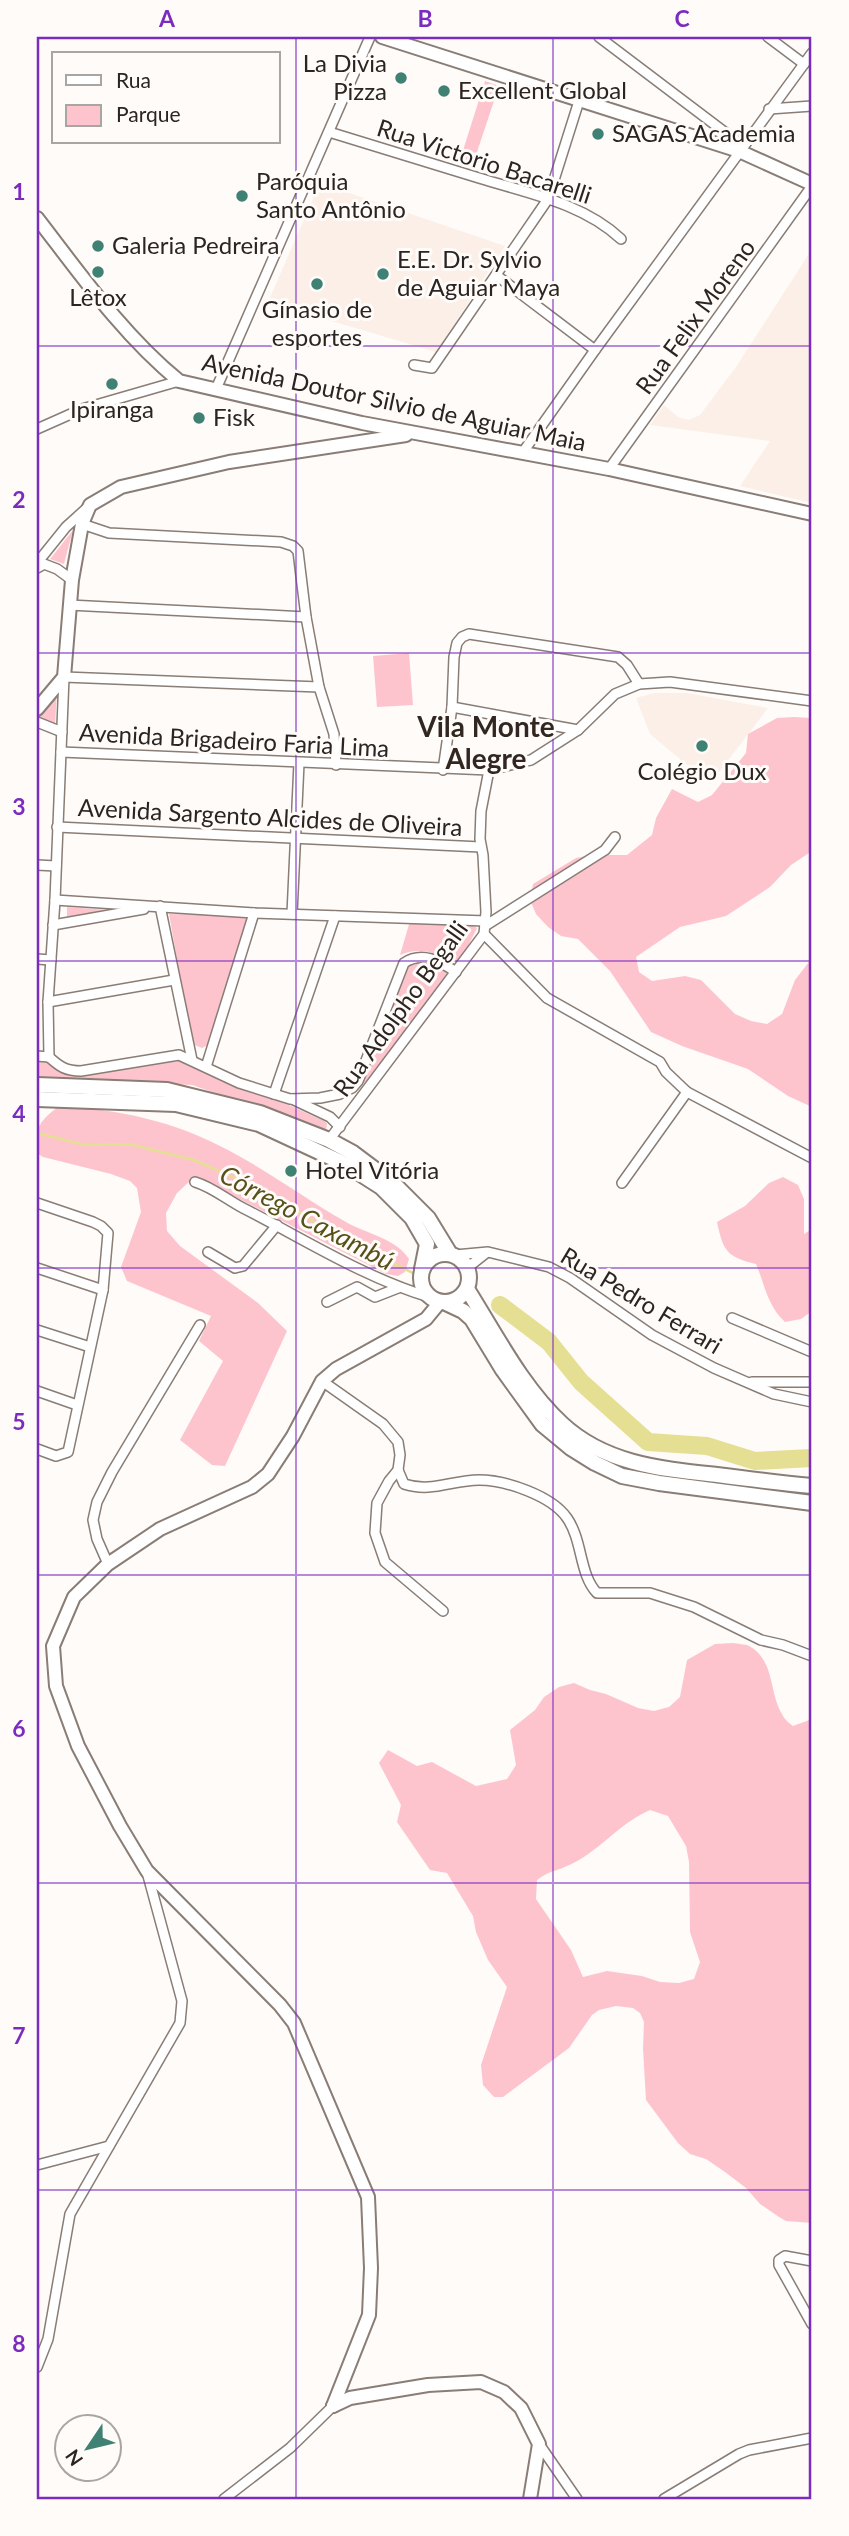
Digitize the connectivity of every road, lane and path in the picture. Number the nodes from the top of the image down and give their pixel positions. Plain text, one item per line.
1 (370, 37) edge
2 (383, 37) edge
3 (599, 37) edge
4 (768, 37) edge
5 (812, 53) edge
6 (804, 64) junction
7 (579, 101) junction
8 (812, 106) edge
9 (769, 109) junction
10 (329, 132) junction
11 (741, 149) junction
12 (812, 185) edge
13 (548, 199) junction
14 (37, 218) edge
15 (621, 239) dead end
16 (496, 275) junction
17 (595, 350) junction
18 (414, 365) dead end
19 (178, 381) junction
20 (216, 389) junction
21 (362, 423) junction
22 (37, 429) edge
23 (416, 434) junction
24 (360, 442) junction
25 (523, 452) junction
26 (610, 468) junction
27 (90, 505) junction
28 (812, 514) edge
29 (82, 524) junction
30 (37, 566) edge
31 (72, 580) junction
32 (69, 606) junction
33 (306, 617) junction
34 (632, 674) junction
35 (64, 677) junction
36 (639, 684) junction
37 (319, 687) junction
38 (615, 694) junction
39 (812, 701) edge
40 (452, 707) junction
41 (37, 709) edge
42 (37, 722) edge
43 (578, 730) junction
44 (62, 732) junction
45 (61, 752) junction
46 (299, 764) junction
47 (336, 765) junction
48 (443, 770) junction
49 (489, 770) junction
50 (57, 827) junction
51 (615, 837) dead end
52 (296, 839) junction
53 (481, 847) junction
54 (37, 865) edge
55 (56, 866) junction
56 (55, 900) junction
57 (160, 906) junction
58 (254, 913) junction
59 (292, 914) junction
60 (335, 916) junction
61 (53, 925) junction
62 (485, 927) junction
63 (37, 959) edge
64 (51, 960) junction
65 (456, 972) junction
66 (174, 980) junction
67 (48, 1002) junction
68 (37, 1056) edge
69 (49, 1057) junction
70 (192, 1060) junction
71 (206, 1067) junction
72 (37, 1085) edge
73 (352, 1088) junction
74 (687, 1092) junction
75 (274, 1094) junction
76 (363, 1095) junction
77 (44, 1099) edge
78 (290, 1099) junction
79 (37, 1109) edge
80 (340, 1126) junction
81 (329, 1140) junction
82 (812, 1158) edge
83 (195, 1182) dead end
84 (622, 1183) dead end
85 (37, 1203) edge
86 (276, 1225) junction
87 (208, 1252) dead end
88 (488, 1252) junction
89 (452, 1255) junction
90 (37, 1268) edge
91 (467, 1268) junction
92 (422, 1269) junction
93 (398, 1288) junction
94 (467, 1289) junction
95 (103, 1290) junction
96 (439, 1301) junction
97 (327, 1302) dead end
98 (732, 1318) dead end
99 (200, 1325) dead end
100 (37, 1330) edge
101 (90, 1347) junction
102 (812, 1352) edge
103 (322, 1381) junction
104 (746, 1382) junction
105 (812, 1382) edge
106 (37, 1391) edge
107 (812, 1402) edge
108 (77, 1405) junction
109 (37, 1449) edge
110 (398, 1470) junction
111 (812, 1486) edge
112 (812, 1503) edge
113 (108, 1564) junction
114 (443, 1611) dead end
115 (812, 1656) edge
116 (147, 1871) junction
117 (109, 2146) junction
118 (37, 2165) edge
119 (812, 2261) edge
120 (812, 2324) edge
121 (37, 2367) edge
122 (334, 2406) junction
123 (812, 2438) edge
124 (539, 2444) junction
125 (224, 2499) edge
126 (530, 2499) edge
127 (577, 2499) edge
128 (664, 2499) edge

1 - 10 street
2 - 7 main road
3 - 11 street
4 - 6 street
5 - 6 street
6 - 9 street
7 - 11 main road
7 - 13 street
8 - 9 street
9 - 11 street
10 - 13 street, Rua Victorio Bacarelli
10 - 20 street
11 - 12 main road
11 - 17 street
12 - 26 street, Rua Felix Moreno
13 - 15 street, Rua Victorio Bacarelli
13 - 16 street
14 - 19 main road, Avenida Doutor Silvio de Aguiar Maia
16 - 17 street
16 - 18 street
17 - 25 street
19 - 20 main road, Avenida Doutor Silvio de Aguiar Maia
19 - 22 street
20 - 21 main road, Avenida Doutor Silvio de Aguiar Maia
21 - 23 main road, Avenida Doutor Silvio de Aguiar Maia
21 - 24 main road
23 - 24 main road
23 - 25 main road, Avenida Doutor Silvio de Aguiar Maia
24 - 27 main road
25 - 26 main road, Avenida Doutor Silvio de Aguiar Maia
26 - 28 main road, Avenida Doutor Silvio de Aguiar Maia
27 - 29 main road
27 - 30 street
29 - 31 main road
29 - 33 street
30 - 31 street
31 - 32 main road
32 - 33 street
32 - 35 main road
33 - 37 street
34 - 36 street
34 - 38 street, Avenida Brigadeiro Faria Lima
34 - 40 street
35 - 37 street
35 - 41 main road
35 - 44 street
36 - 38 street
36 - 39 street
37 - 47 street
38 - 43 street, Avenida Brigadeiro Faria Lima
40 - 43 street
40 - 48 street
42 - 44 street
43 - 49 street, Avenida Brigadeiro Faria Lima
44 - 45 street
45 - 46 street, Avenida Brigadeiro Faria Lima
45 - 50 street
46 - 47 street, Avenida Brigadeiro Faria Lima
46 - 52 street
47 - 48 street, Avenida Brigadeiro Faria Lima
48 - 49 street, Avenida Brigadeiro Faria Lima
49 - 53 street, Rua Adolpho Begalli
50 - 52 street, Avenida Sargento Alcides de Oliveira
50 - 55 street
51 - 62 street
52 - 53 street, Avenida Sargento Alcides de Oliveira
52 - 59 street
53 - 62 street, Rua Adolpho Begalli
54 - 55 street
55 - 56 street
56 - 57 street
56 - 61 street
57 - 58 street
57 - 61 street
57 - 66 street
58 - 59 street
58 - 71 street
59 - 60 street
60 - 62 street
60 - 75 street
61 - 64 street
62 - 65 street, Rua Adolpho Begalli
62 - 74 street
63 - 64 street
64 - 67 street
65 - 73 street
65 - 76 street, Rua Adolpho Begalli
66 - 67 street
66 - 70 street
67 - 69 street
68 - 69 street
69 - 70 street
70 - 71 street
71 - 75 street
72 - 81 main road
73 - 76 street
73 - 78 street
74 - 82 street
74 - 84 street
75 - 78 street
76 - 80 street, Rua Adolpho Begalli
77 - 79 street
77 - 92 main road
78 - 80 street
80 - 81 street, Rua Adolpho Begalli
81 - 89 main road
83 - 86 street
85 - 95 street
86 - 87 street
86 - 93 street
88 - 89 street, Rua Pedro Ferrari
88 - 91 street
88 - 104 street, Rua Pedro Ferrari
89 - 91 main road
89 - 92 main road
90 - 95 street
91 - 94 main road
92 - 96 main road
93 - 96 street
93 - 97 street
94 - 96 main road
94 - 111 main road
95 - 101 street
96 - 103 main road
96 - 112 main road
98 - 102 street
99 - 113 street
100 - 101 street
101 - 108 street
103 - 110 street
103 - 113 main road
104 - 105 street
104 - 107 street, Rua Pedro Ferrari
106 - 108 street
108 - 109 street
110 - 114 street
110 - 115 street
113 - 116 main road
116 - 117 street
116 - 122 main road
117 - 118 street
117 - 121 street
119 - 120 street
122 - 124 main road
122 - 125 street
123 - 128 street
124 - 126 main road
124 - 127 street

